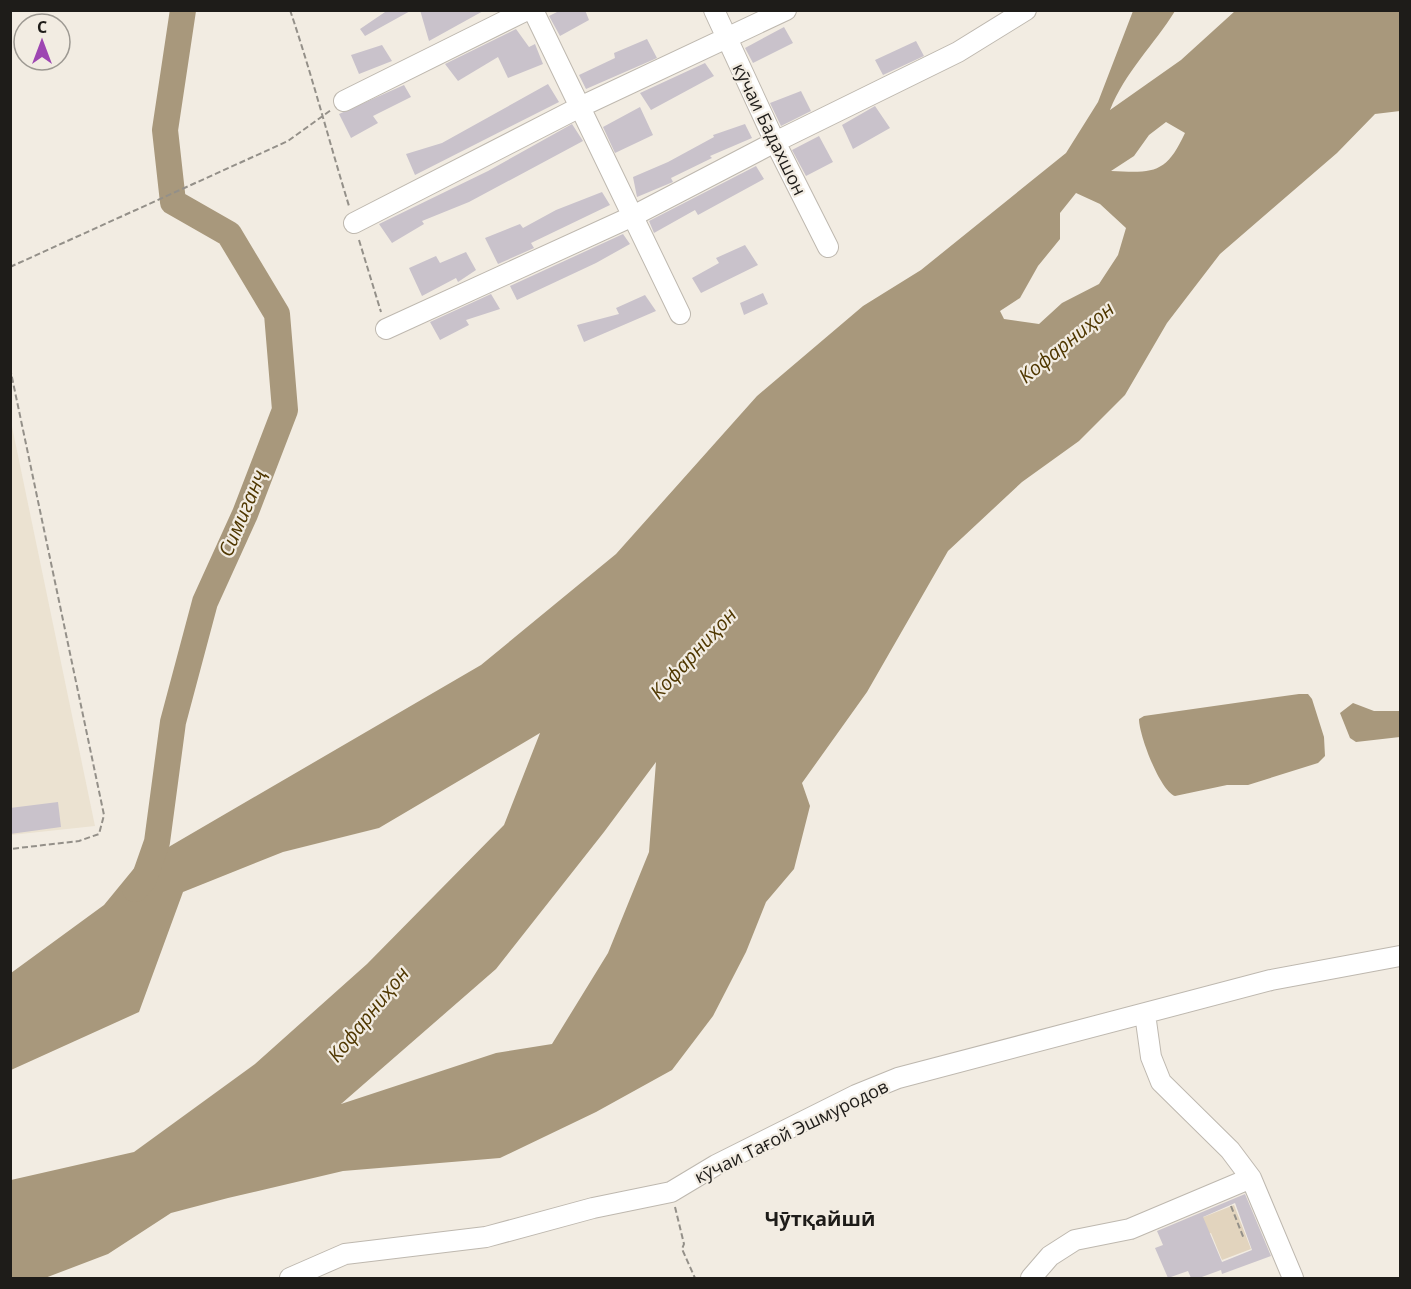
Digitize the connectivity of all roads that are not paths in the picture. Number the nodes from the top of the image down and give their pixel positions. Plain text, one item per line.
1 (527, 10) edge
2 (533, 10) edge
3 (714, 10) edge
4 (786, 10) edge
5 (1026, 10) edge
6 (726, 38) junction
7 (344, 102) road end
8 (580, 106) junction
9 (775, 142) junction
10 (633, 216) junction
11 (354, 223) road end
12 (828, 247) dead end
13 (681, 314) dead end
14 (386, 329) road end
15 (1401, 956) edge
16 (1145, 1014) junction
17 (1251, 1178) junction
18 (290, 1278) edge
19 (1031, 1278) edge
20 (1293, 1278) edge

1 - 7 street
2 - 8 street
3 - 6 street, кӯчаи Бадахшон
4 - 6 street
5 - 9 street
6 - 8 street
6 - 9 street, кӯчаи Бадахшон
8 - 10 street
8 - 11 street
9 - 10 street
9 - 12 street, кӯчаи Бадахшон
10 - 13 street
10 - 14 street
15 - 16 street, кӯчаи Тағой Эшмуродов
16 - 17 street
16 - 18 street, кӯчаи Тағой Эшмуродов
17 - 19 street
17 - 20 street

